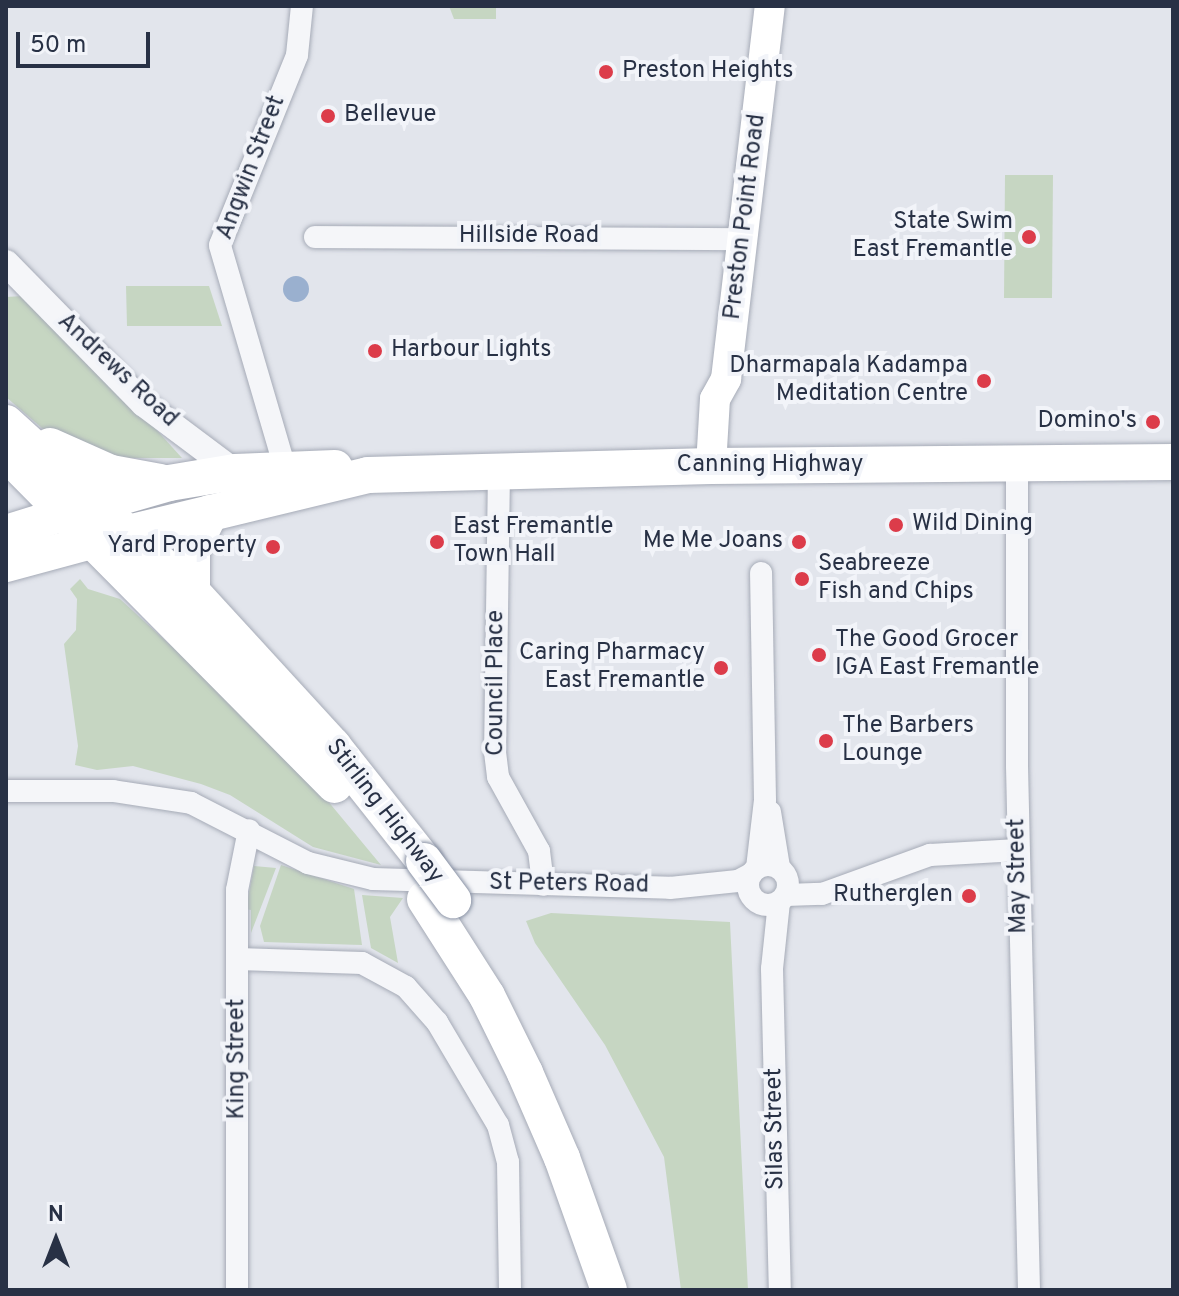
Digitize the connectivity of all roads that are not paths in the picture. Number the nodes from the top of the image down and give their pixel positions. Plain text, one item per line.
1 (302, 6) edge
2 (770, 6) edge
3 (315, 237) dead end
4 (743, 239) junction
5 (6, 263) edge
6 (9, 436) edge
7 (1173, 462) edge
8 (1017, 463) junction
9 (722, 466) junction
10 (285, 468) junction
11 (499, 470) junction
12 (235, 472) junction
13 (368, 475) junction
14 (169, 483) junction
15 (82, 509) junction
16 (210, 513) junction
17 (6, 532) edge
18 (130, 533) junction
19 (95, 541) junction
20 (6, 565) edge
21 (761, 573) dead end
22 (192, 592) junction
23 (6, 791) edge
24 (249, 830) junction
25 (1018, 856) junction
26 (411, 861) junction
27 (543, 885) junction
28 (768, 885) junction
29 (439, 899) junction
30 (238, 959) junction
31 (237, 1290) edge
32 (510, 1290) edge
33 (609, 1290) edge
34 (635, 1290) edge
35 (780, 1290) edge
36 (1029, 1290) edge

1 - 10 street, Angwin Street
2 - 4 main road, Preston Point Road
3 - 4 street, Hillside Road
4 - 9 main road, Preston Point Road
5 - 12 street, Andrews Road
6 - 14 highway
6 - 15 highway, Stirling Highway
7 - 8 highway, Canning Highway
8 - 9 highway, Canning Highway
8 - 25 street, May Street
9 - 11 highway, Canning Highway
10 - 12 highway, Canning Highway
10 - 13 highway, Canning Highway
11 - 13 highway, Canning Highway
11 - 27 street, Council Place
12 - 14 highway, Canning Highway
13 - 16 highway, Canning Highway
14 - 15 highway, Canning Highway
15 - 17 main road, Canning Highway
15 - 18 highway, Stirling Highway
15 - 19 highway, Stirling Highway
16 - 18 highway, Canning Highway
16 - 22 highway
18 - 19 highway, Canning Highway
18 - 22 highway, Stirling Highway
19 - 20 main road, Canning Highway
19 - 26 highway, Stirling Highway
21 - 28 street, Silas Street
22 - 26 highway, Stirling Highway
23 - 24 street, St Peters Road
24 - 27 street, St Peters Road
24 - 30 street, King Street
25 - 28 street, St Peters Road
25 - 36 street, May Street
26 - 29 highway, Stirling Highway, bridge
27 - 28 street, St Peters Road
28 - 35 street, Silas Street
29 - 33 highway, Stirling Highway
29 - 34 highway, Stirling Highway
30 - 31 street, King Street
30 - 32 street

